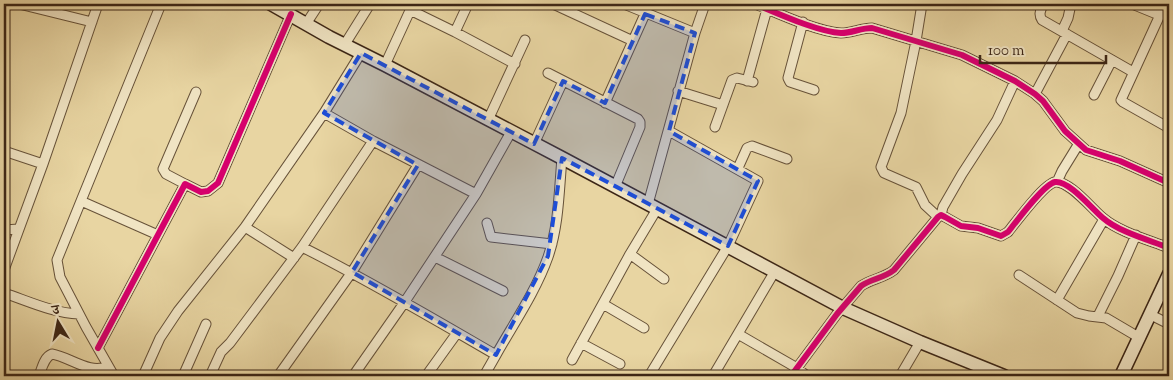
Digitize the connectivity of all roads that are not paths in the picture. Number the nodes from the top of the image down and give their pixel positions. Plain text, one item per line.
1 (19, 4) edge
2 (98, 4) edge
3 (161, 4) edge
4 (271, 4) edge
5 (319, 4) edge
6 (370, 4) edge
7 (468, 4) edge
8 (553, 4) edge
9 (624, 4) edge
10 (704, 4) edge
11 (755, 4) edge
12 (922, 4) edge
13 (1043, 4) edge
14 (1071, 4) edge
15 (1132, 4) edge
16 (1165, 4) edge
17 (412, 7) edge
18 (767, 9) junction
19 (291, 14) junction
20 (645, 14) junction
21 (1159, 15) junction
22 (92, 22) junction
23 (803, 22) junction
24 (306, 24) junction
25 (455, 32) junction
26 (695, 33) junction
27 (1065, 33) junction
28 (525, 40) dead end
29 (633, 41) junction
30 (916, 42) junction
31 (345, 44) junction
32 (361, 52) junction
33 (1112, 60) junction
34 (515, 64) junction
35 (385, 65) junction
36 (1133, 72) junction
37 (548, 73) dead end
38 (563, 81) junction
39 (1015, 81) junction
40 (814, 90) dead end
41 (678, 91) junction
42 (196, 92) dead end
43 (1035, 94) junction
44 (1094, 95) dead end
45 (605, 102) junction
46 (723, 105) junction
47 (324, 114) junction
48 (488, 120) junction
49 (715, 127) dead end
50 (1169, 128) edge
51 (669, 130) junction
52 (511, 132) junction
53 (372, 141) junction
54 (534, 144) junction
55 (1078, 145) junction
56 (4, 151) edge
57 (562, 158) junction
58 (787, 159) dead end
59 (43, 164) junction
60 (418, 165) junction
61 (738, 168) junction
62 (1058, 182) junction
63 (1169, 183) edge
64 (185, 184) junction
65 (615, 187) junction
66 (476, 194) junction
67 (81, 201) junction
68 (652, 207) junction
69 (940, 216) junction
70 (1104, 219) junction
71 (487, 223) dead end
72 (245, 227) junction
73 (19, 229) junction
74 (4, 230) edge
75 (158, 235) junction
76 (1136, 235) junction
77 (552, 244) junction
78 (302, 246) junction
79 (728, 246) junction
80 (1169, 248) edge
81 (630, 254) junction
82 (435, 257) junction
83 (294, 258) junction
84 (4, 270) edge
85 (352, 272) junction
86 (775, 272) junction
87 (1169, 274) edge
88 (1019, 275) dead end
89 (664, 279) dead end
90 (503, 291) dead end
91 (4, 293) edge
92 (1164, 296) edge
93 (1057, 300) junction
94 (404, 304) junction
95 (603, 304) junction
96 (843, 308) junction
97 (79, 314) junction
98 (1151, 315) junction
99 (1098, 316) junction
100 (206, 324) dead end
101 (1169, 324) edge
102 (644, 328) dead end
103 (457, 333) junction
104 (738, 334) junction
105 (1140, 338) junction
106 (920, 342) junction
107 (582, 343) junction
108 (98, 348) junction
109 (496, 354) junction
110 (572, 360) dead end
111 (620, 364) dead end
112 (102, 371) edge
113 (794, 372) edge
114 (716, 375) edge
115 (39, 376) edge
116 (114, 376) edge
117 (142, 376) edge
118 (183, 376) edge
119 (210, 376) edge
120 (278, 376) edge
121 (354, 376) edge
122 (426, 376) edge
123 (484, 376) edge
124 (649, 376) edge
125 (807, 376) edge
126 (900, 376) edge
127 (1004, 376) edge
128 (1121, 376) edge

1 - 22 street
2 - 22 street
3 - 67 street
4 - 19 main road
5 - 24 street
6 - 31 street
7 - 25 street
8 - 29 street
9 - 20 street
10 - 26 street
11 - 18 street
12 - 30 street
13 - 27 street
14 - 27 street
15 - 21 street
16 - 21 street
17 - 25 street
17 - 35 street
18 - 23 street
18 - 46 street
19 - 24 main road
19 - 64 street
20 - 26 street
20 - 29 street
21 - 36 street
22 - 59 street
23 - 30 street
23 - 40 street
24 - 31 main road
25 - 34 street
26 - 41 street
27 - 33 street
27 - 43 street
28 - 34 street
29 - 45 street
30 - 39 street
30 - 69 street
31 - 32 main road
32 - 35 main road
32 - 47 street
33 - 36 street
33 - 44 street
34 - 48 street
35 - 48 main road
36 - 50 street
37 - 38 street
38 - 45 street
38 - 54 street
39 - 43 street
39 - 69 street
41 - 46 street
41 - 51 street
42 - 64 street
43 - 55 street
45 - 65 street
46 - 49 street
47 - 53 street
47 - 72 street
48 - 52 main road
51 - 61 street
51 - 68 street
52 - 54 main road
52 - 66 street
53 - 60 street
53 - 78 street
54 - 57 main road
55 - 62 street
55 - 63 street
56 - 59 street
57 - 65 main road
57 - 77 street
58 - 61 street
59 - 73 street
60 - 66 street
60 - 85 street
61 - 79 street
62 - 69 street
62 - 70 street
64 - 75 street
65 - 68 main road
66 - 82 street
67 - 75 street
67 - 97 street
68 - 79 main road
68 - 81 street
69 - 96 street
70 - 76 street
70 - 93 street
71 - 77 street
72 - 83 street
72 - 117 street
73 - 74 street
73 - 84 street
75 - 108 street
76 - 80 street
76 - 99 street
77 - 109 street
78 - 83 street
78 - 85 street
79 - 86 main road
79 - 124 street
81 - 89 street
81 - 95 street
82 - 90 street
82 - 94 street
83 - 119 street
85 - 94 street
85 - 120 street
86 - 96 main road
86 - 104 street
87 - 92 main road
88 - 93 street
91 - 97 street
92 - 98 main road
93 - 99 street
94 - 103 street
94 - 121 street
95 - 102 street
95 - 107 street
96 - 106 main road
96 - 113 street
97 - 108 street
98 - 101 street
98 - 105 main road
99 - 105 street
100 - 118 street
103 - 109 street
103 - 122 street
104 - 113 street
104 - 114 street
105 - 128 main road
106 - 126 street
106 - 127 main road
107 - 110 street
107 - 111 street
108 - 112 street
109 - 123 street
112 - 115 street
112 - 116 street
113 - 125 street

